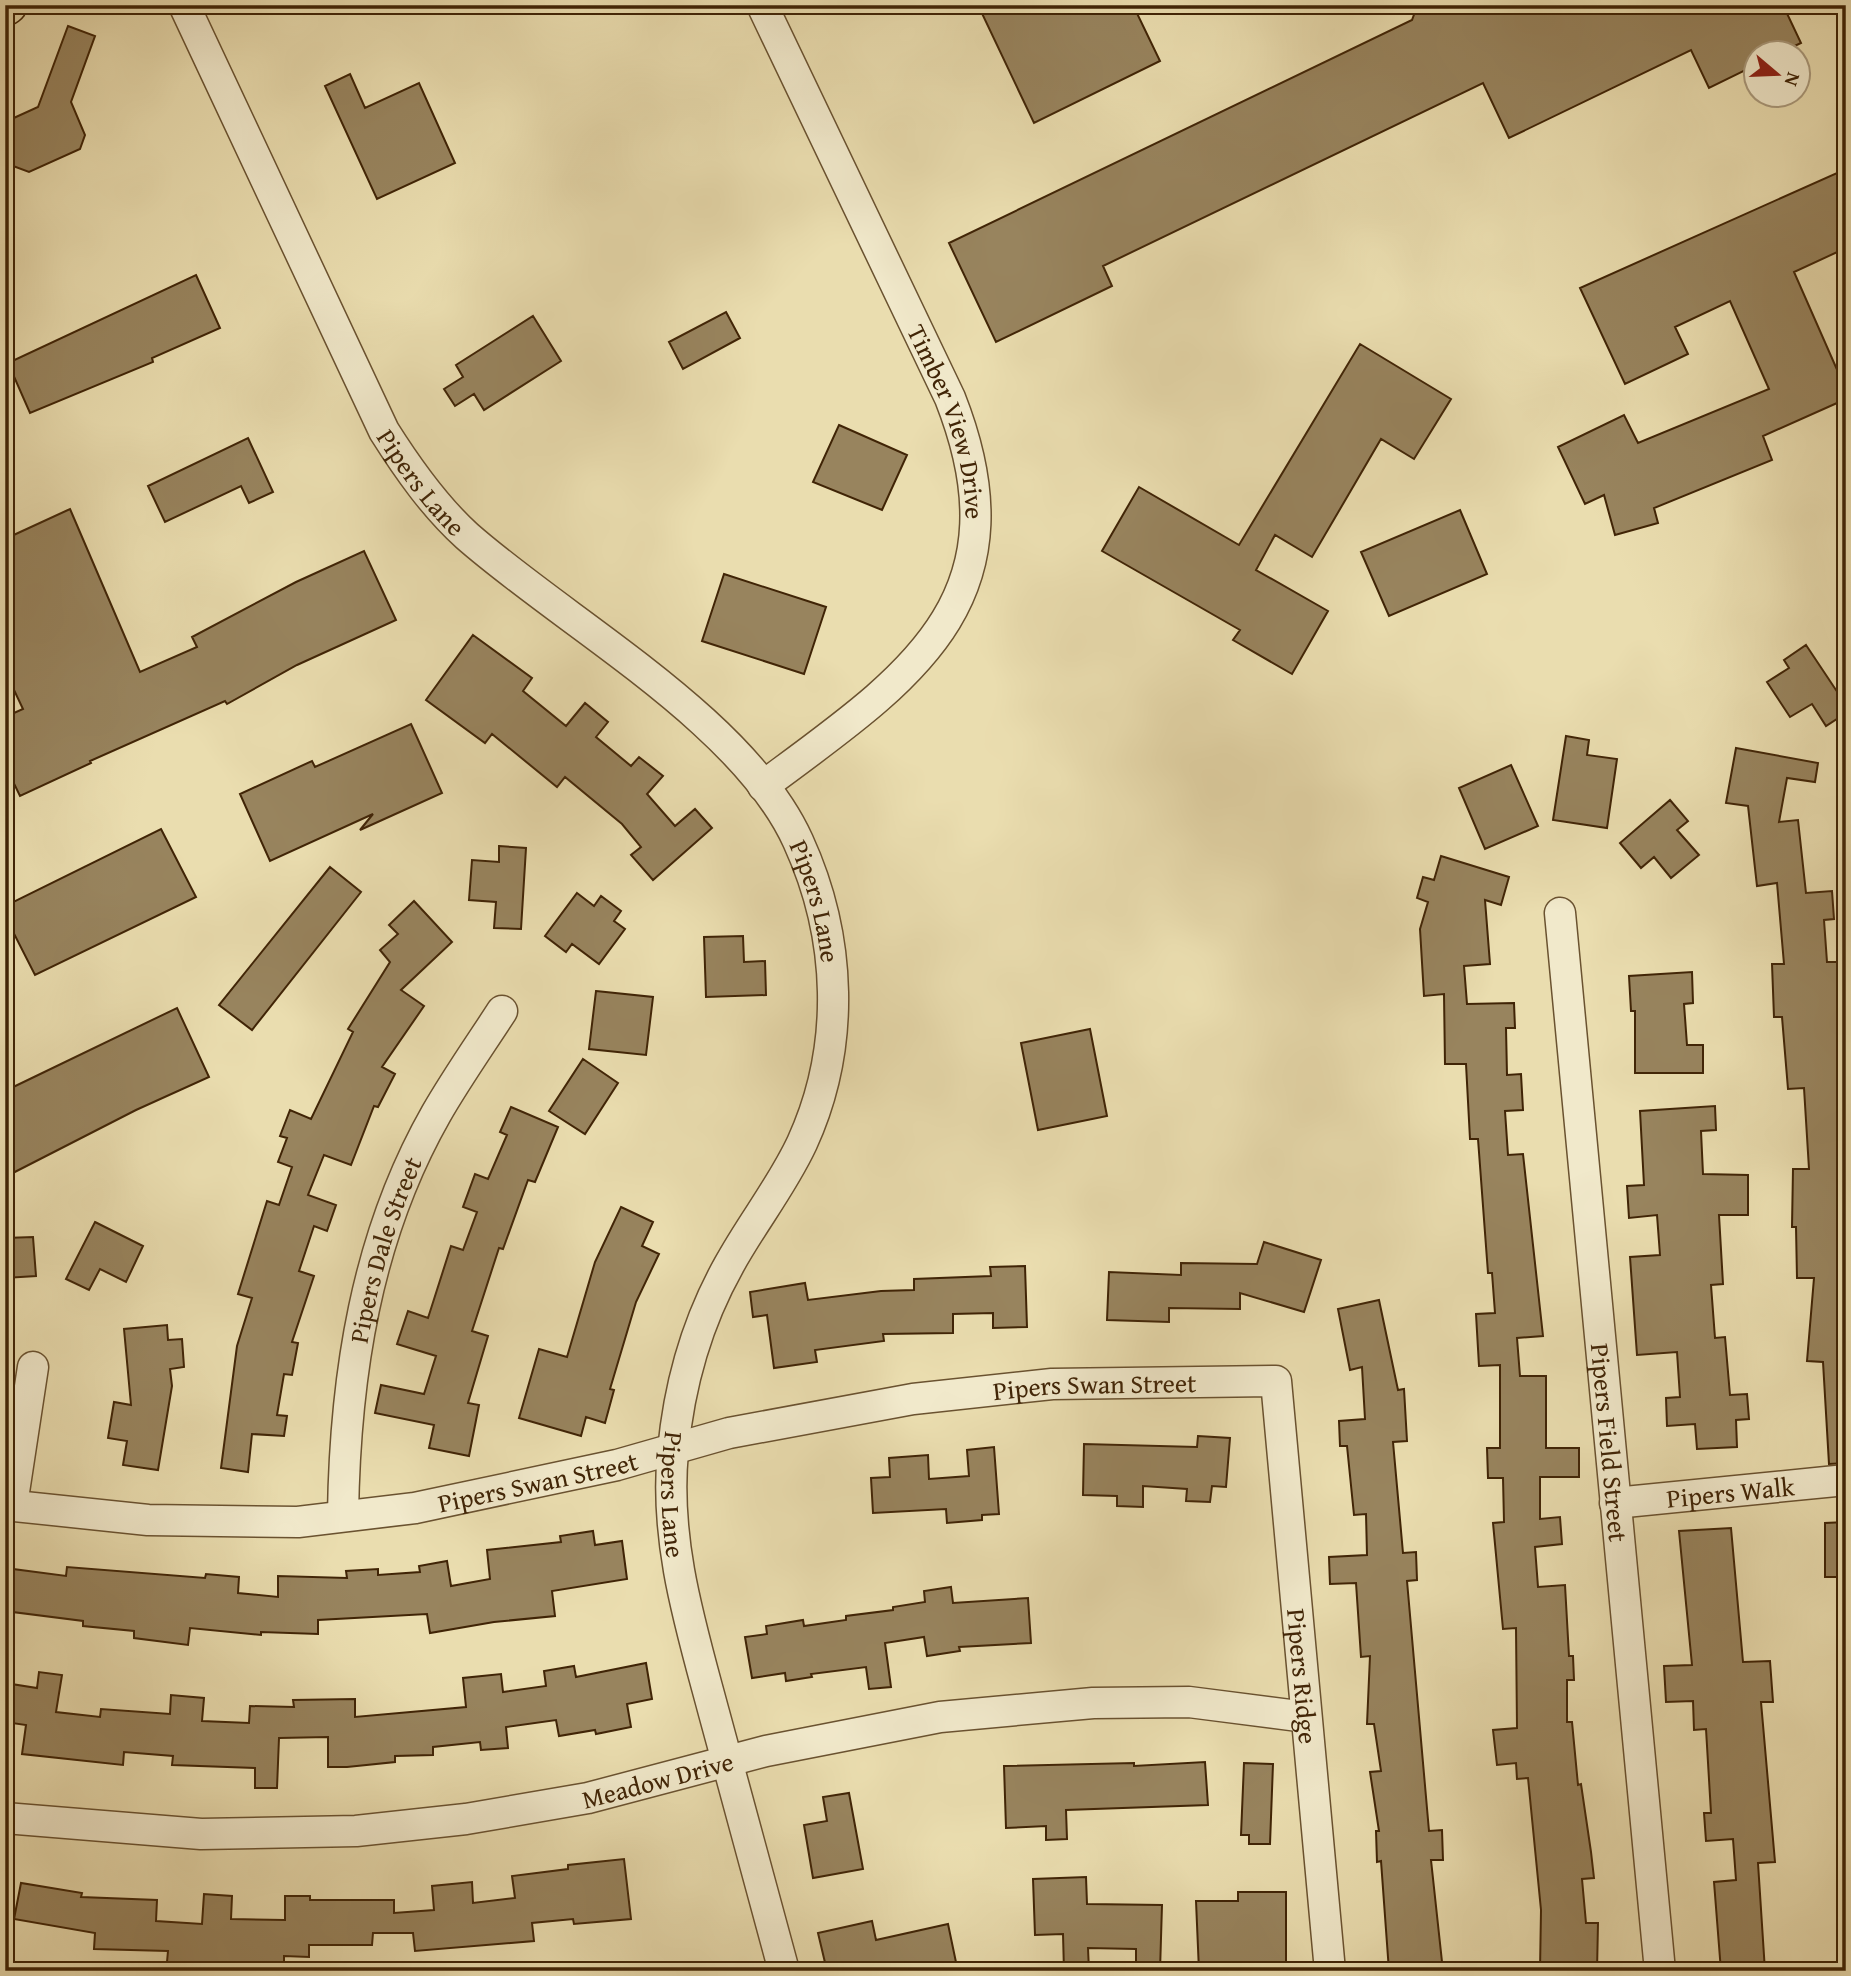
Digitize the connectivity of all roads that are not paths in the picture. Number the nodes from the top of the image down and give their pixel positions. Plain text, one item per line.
1 (184, 5) edge
2 (762, 5) edge
3 (763, 786) junction
4 (1560, 913) dead end
5 (502, 1011) dead end
6 (33, 1367) dead end
7 (1276, 1381) joint
8 (673, 1450) junction
9 (1846, 1480) edge
10 (1615, 1503) junction
11 (8, 1505) edge
12 (343, 1515) junction
13 (1306, 1717) junction
14 (727, 1762) junction
15 (5, 1818) edge
16 (784, 1971) edge
17 (1331, 1971) edge
18 (1660, 1971) edge

1 - 3 street, Pipers Lane
2 - 3 street, Timber View Drive
3 - 8 street, Pipers Lane
4 - 10 street, Pipers Field Street
5 - 12 street, Pipers Dale Street
6 - 11 street
7 - 8 street, Pipers Swan Street
7 - 13 street, Pipers Ridge
8 - 12 street, Pipers Swan Street
8 - 14 street, Pipers Lane
9 - 10 street, Pipers Walk
10 - 18 street, Pipers Field Street
11 - 12 street, Pipers Swan Street
13 - 14 street, Meadow Drive
13 - 17 street, Pipers Ridge
14 - 15 street, Meadow Drive
14 - 16 street, Pipers Lane

